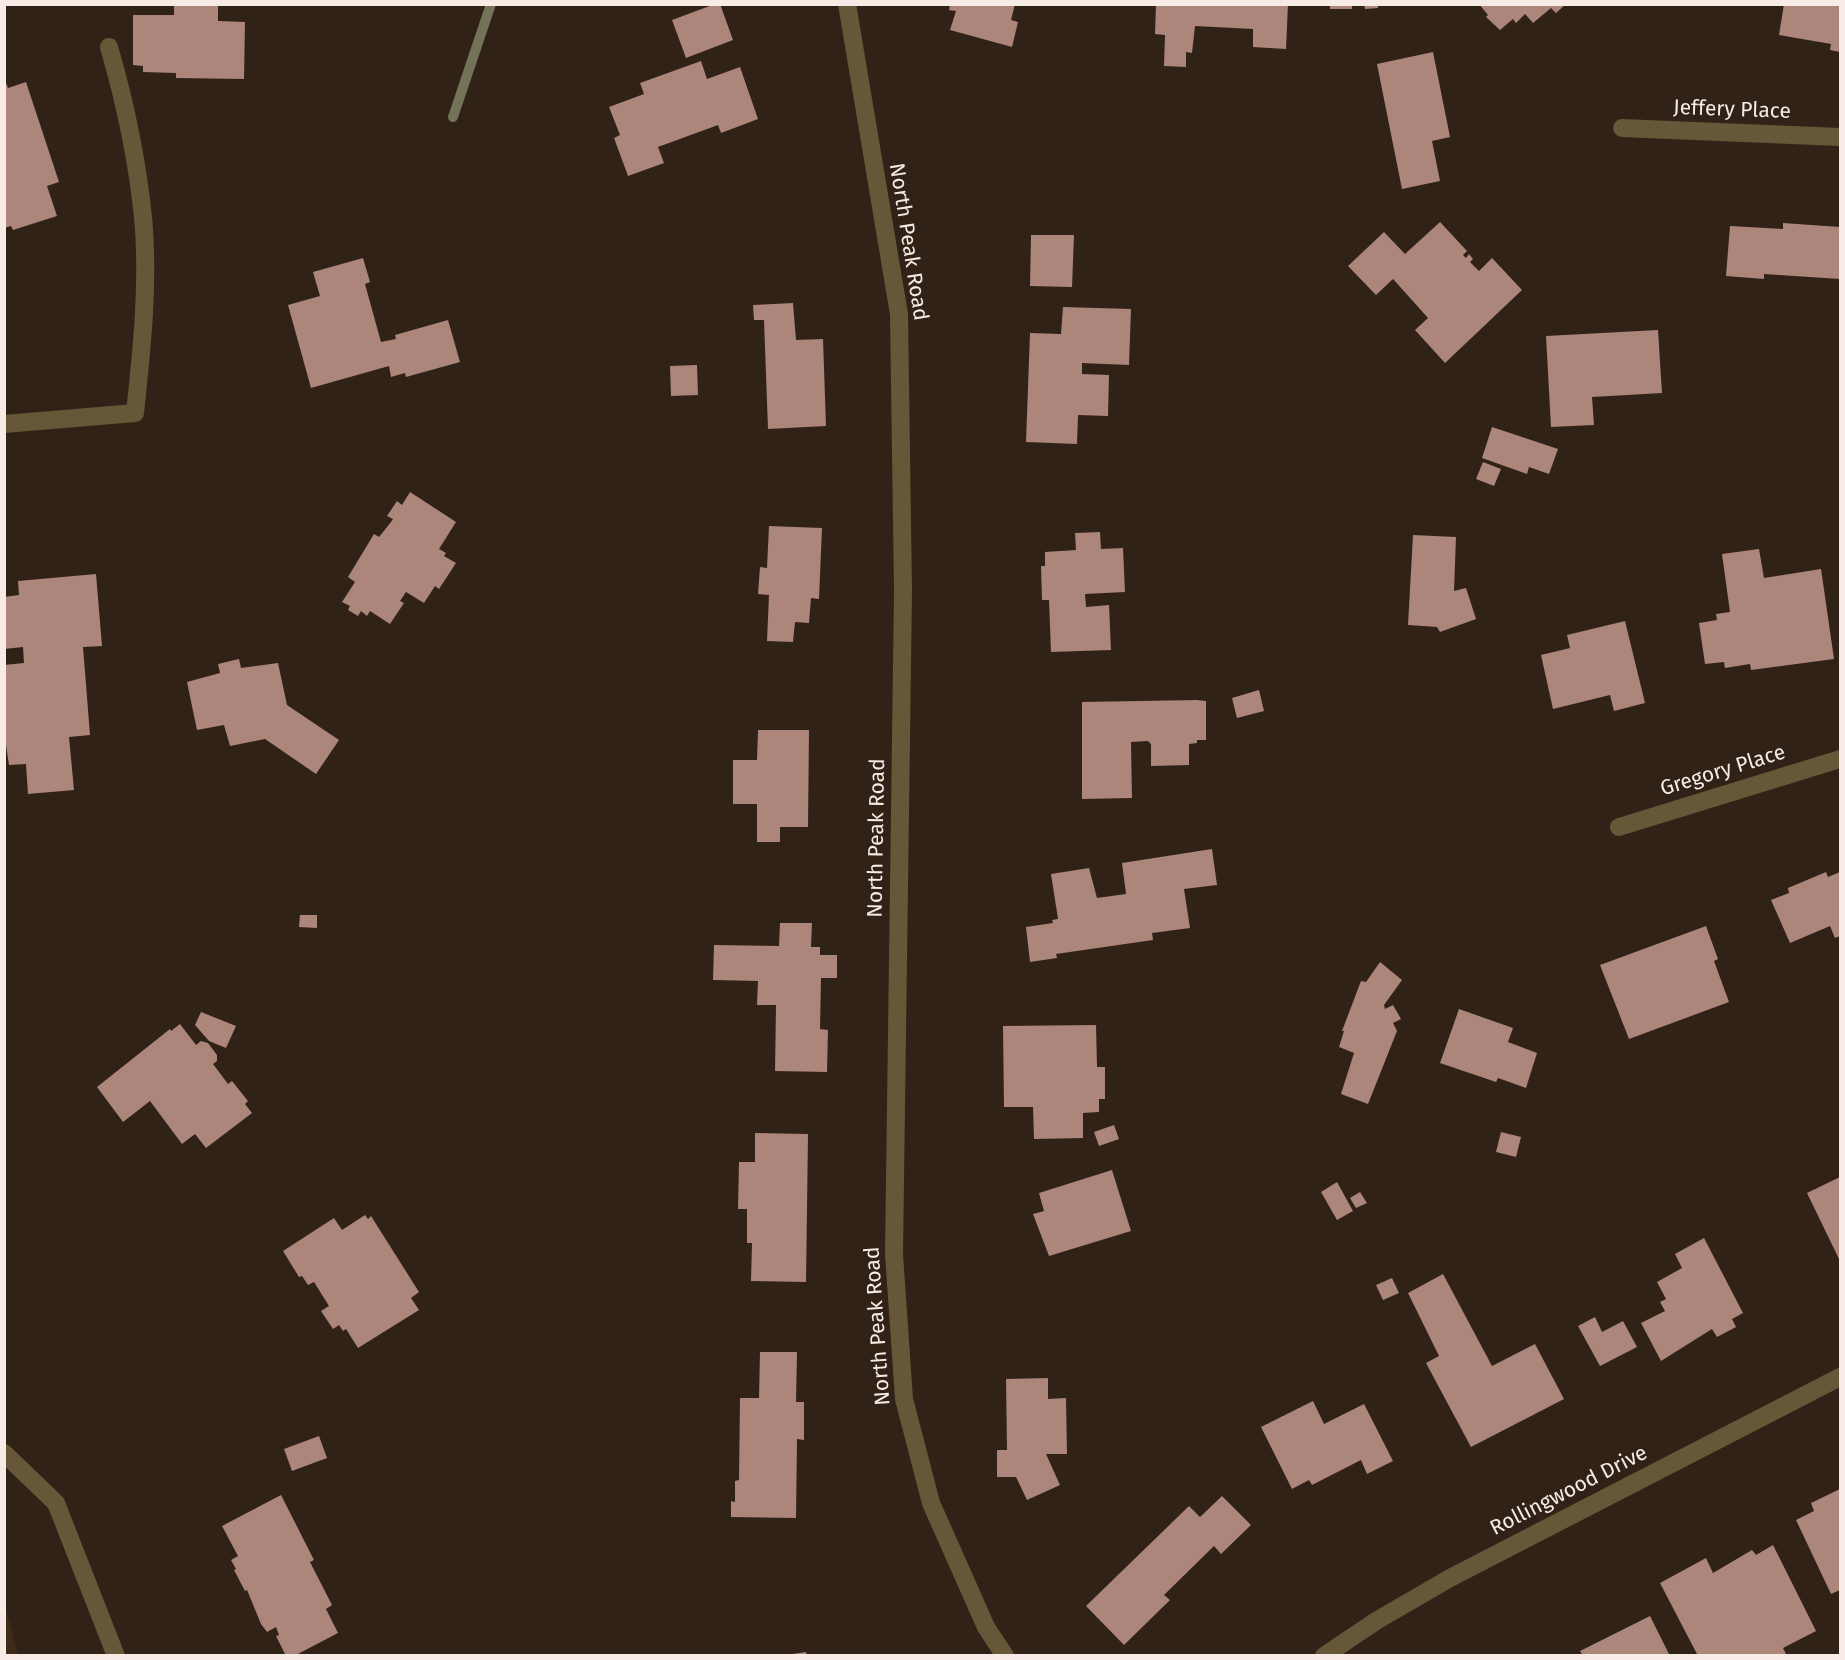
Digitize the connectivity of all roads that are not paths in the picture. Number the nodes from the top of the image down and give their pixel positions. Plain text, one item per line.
1 (847, 4) edge
2 (109, 47) dead end
3 (1622, 128) dead end
4 (1840, 137) edge
5 (4, 424) edge
6 (1840, 759) edge
7 (1619, 827) dead end
8 (1840, 1377) edge
9 (4, 1453) edge
10 (116, 1656) edge
11 (1005, 1656) edge
12 (1324, 1656) edge

1 - 11 street, North Peak Road
2 - 5 street
3 - 4 street, Jeffery Place
6 - 7 street, Gregory Place
8 - 12 street, Rollingwood Drive
9 - 10 street

